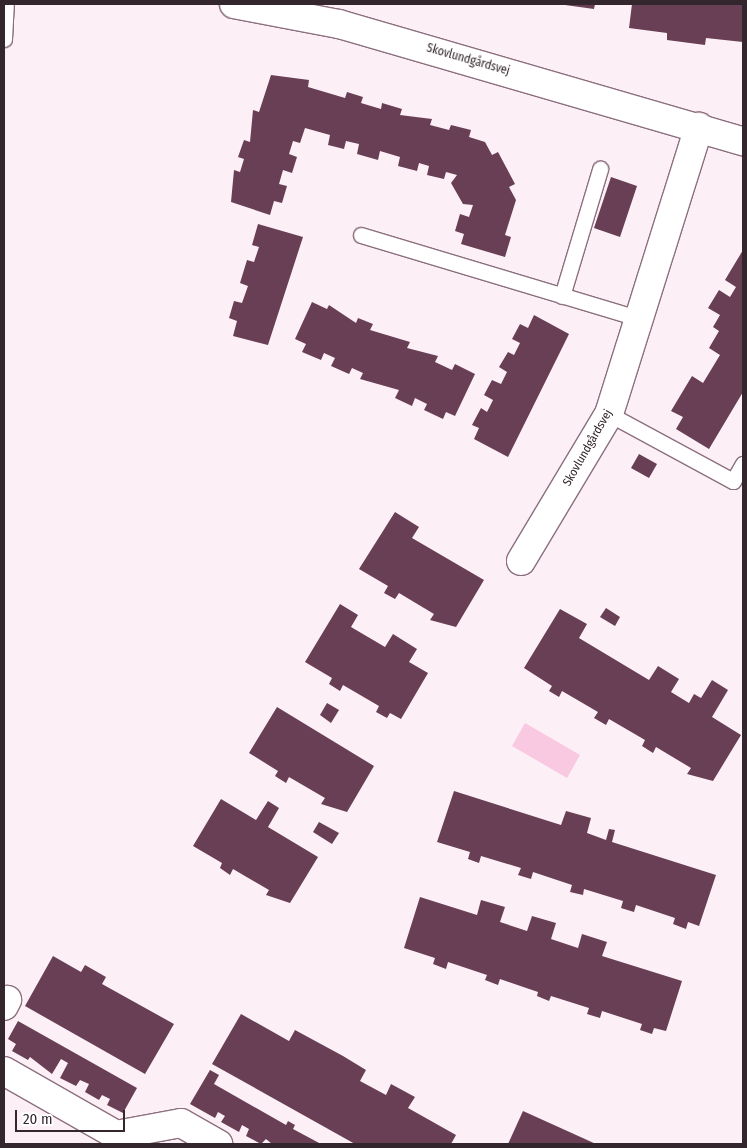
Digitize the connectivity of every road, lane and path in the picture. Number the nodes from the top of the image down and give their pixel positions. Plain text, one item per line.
1 (6, 4) edge
2 (234, 4) edge
3 (4, 39) edge
4 (699, 128) junction
5 (743, 141) edge
6 (600, 169) dead end
7 (361, 235) dead end
8 (562, 296) junction
9 (641, 318) junction
10 (609, 414) junction
11 (743, 464) edge
12 (521, 560) dead end
13 (4, 1071) edge
14 (218, 1144) edge

1 - 3 lane
2 - 4 street, Skovlundgårdsvej
4 - 5 street, Skovlundgårdsvej
4 - 9 street, Skovlundgårdsvej
6 - 8 lane
7 - 8 lane
8 - 9 lane
9 - 10 street, Skovlundgårdsvej
10 - 11 lane
10 - 12 street, Skovlundgårdsvej
13 - 14 street

